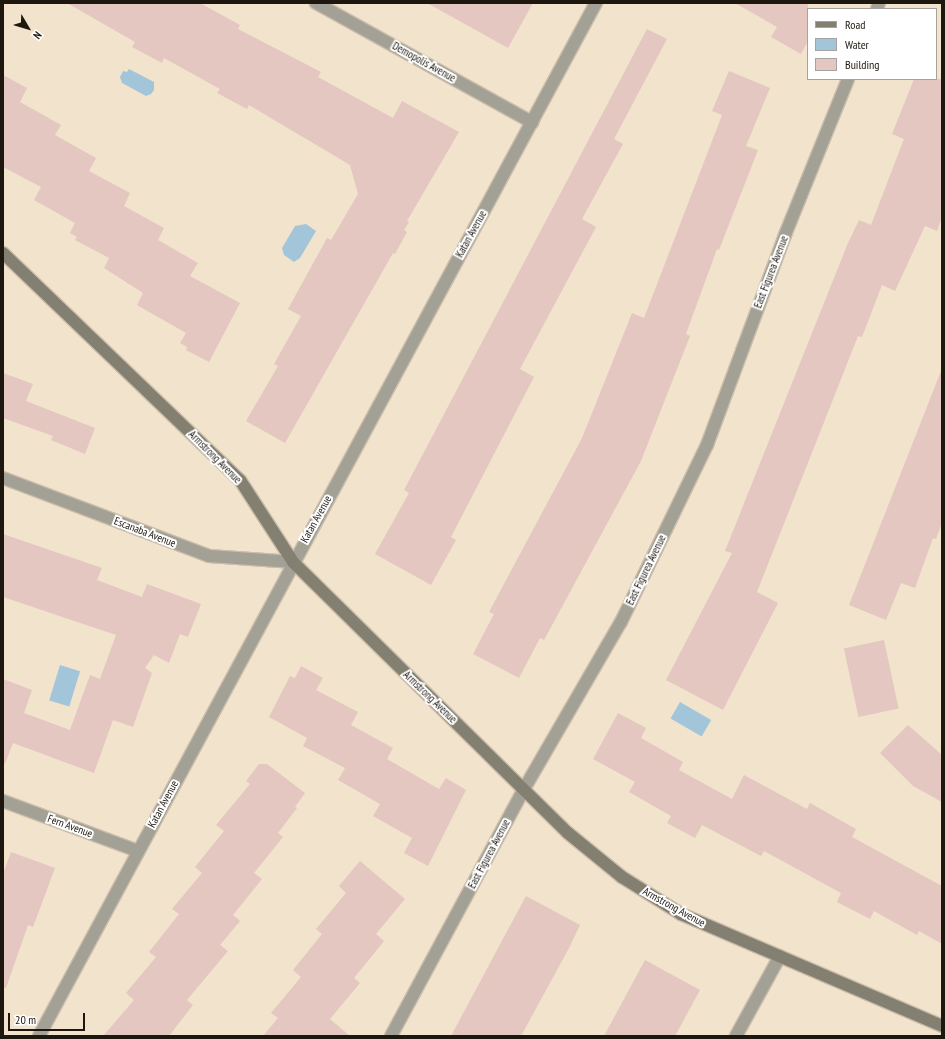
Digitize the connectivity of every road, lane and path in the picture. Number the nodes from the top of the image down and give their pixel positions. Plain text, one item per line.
1 (316, 3) edge
2 (596, 3) edge
3 (848, 80) edge
4 (532, 122) junction
5 (3, 253) edge
6 (3, 478) edge
7 (293, 562) junction
8 (524, 789) junction
9 (3, 801) edge
10 (138, 850) junction
11 (780, 956) junction
12 (942, 1026) edge
13 (39, 1036) edge
14 (391, 1036) edge
15 (736, 1036) edge

1 - 4 street, Demopolis Avenue
2 - 4 street, Katan Avenue
3 - 8 street, East Figurea Avenue
4 - 7 street, Katan Avenue
5 - 7 street, Armstrong Avenue
6 - 7 street, Escanaba Avenue
7 - 8 street, Armstrong Avenue
7 - 10 street, Katan Avenue
8 - 11 street, Armstrong Avenue
8 - 14 street, East Figurea Avenue
9 - 10 street, Fern Avenue
10 - 13 street, Katan Avenue
11 - 12 street, Armstrong Avenue
11 - 15 street

